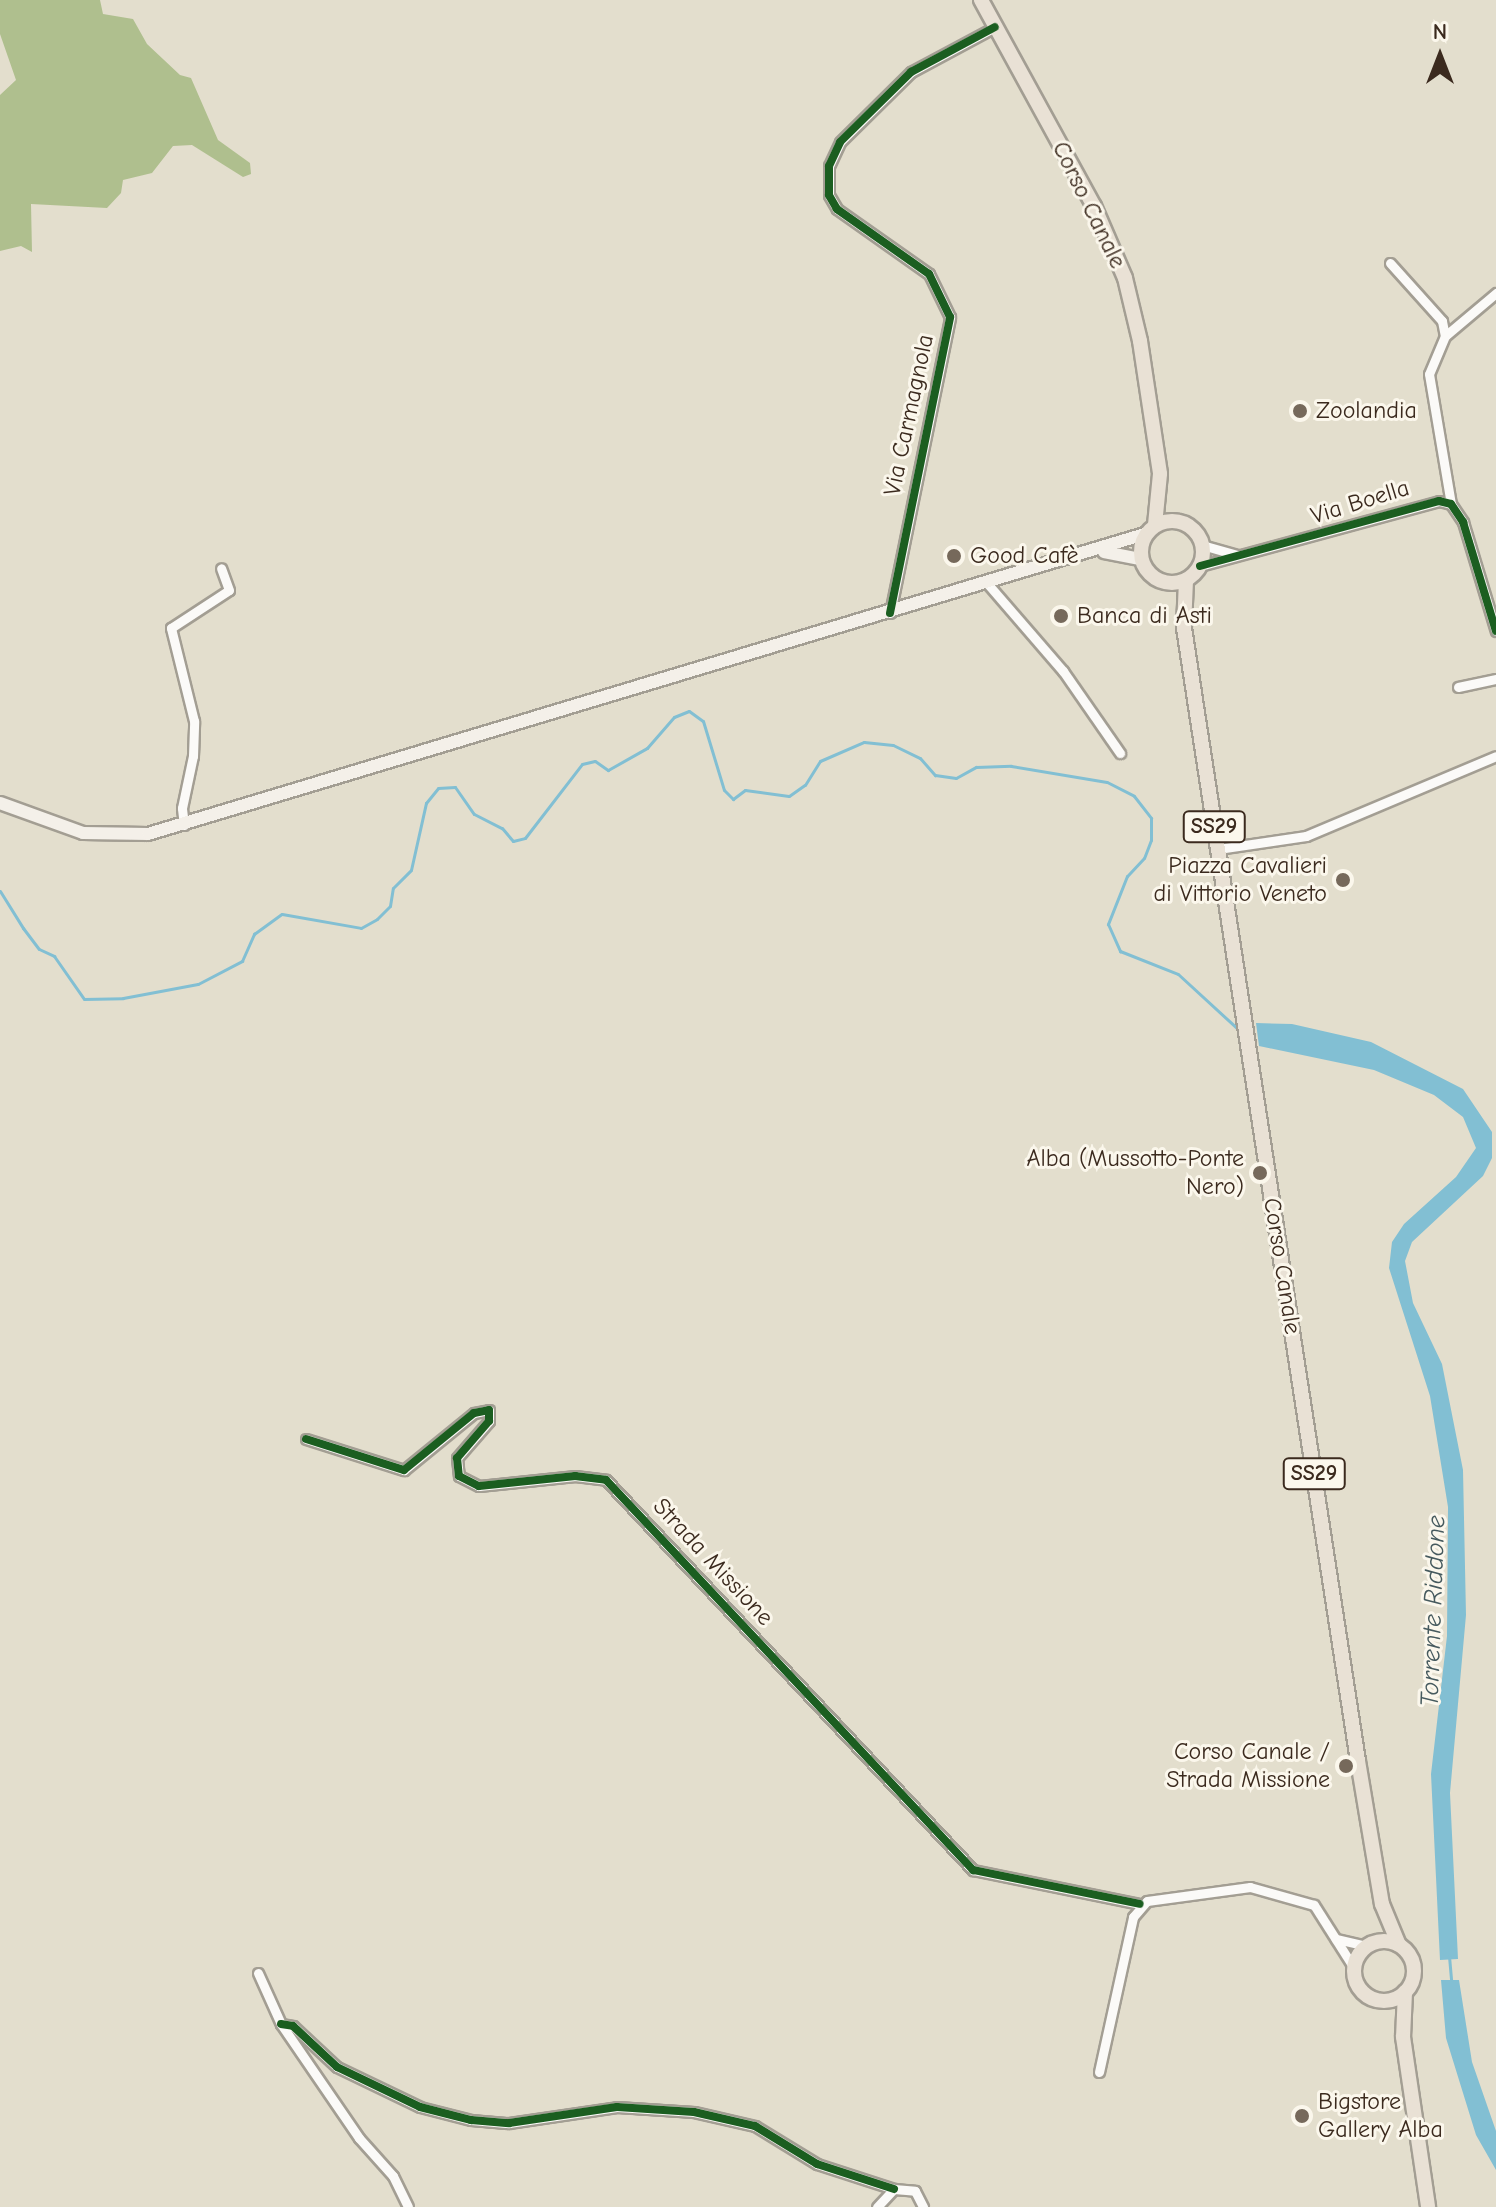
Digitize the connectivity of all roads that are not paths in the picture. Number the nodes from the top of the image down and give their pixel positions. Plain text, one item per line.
1 (981, 0) edge
2 (995, 27) junction
3 (1390, 263) dead end
4 (1496, 293) edge
5 (1445, 336) junction
6 (1160, 474) junction
7 (1451, 504) junction
8 (1183, 522) junction
9 (1150, 530) junction
10 (1202, 545) junction
11 (1092, 552) junction
12 (1244, 557) junction
13 (1141, 559) junction
14 (1200, 566) junction
15 (221, 568) dead end
16 (1186, 580) junction
17 (987, 583) junction
18 (1165, 583) junction
19 (890, 613) junction
20 (1184, 628) junction
21 (1496, 631) edge
22 (1496, 679) edge
23 (1458, 687) dead end
24 (1120, 753) dead end
25 (1496, 756) edge
26 (0, 803) edge
27 (184, 825) junction
28 (1218, 849) junction
29 (306, 1439) dead end
30 (1140, 1904) junction
31 (1382, 1904) junction
32 (1335, 1938) junction
33 (1371, 1944) junction
34 (1399, 1945) junction
35 (1354, 1968) junction
36 (258, 1973) dead end
37 (1405, 1992) junction
38 (1381, 2001) junction
39 (281, 2024) junction
40 (1403, 2037) junction
41 (1099, 2072) dead end
42 (894, 2189) junction
43 (408, 2207) edge
44 (877, 2207) edge
45 (923, 2207) edge
46 (1428, 2207) edge

1 - 2 main road, Corso Canale
2 - 6 main road, Corso Canale
2 - 19 street, Via Carmagnola
3 - 5 street
4 - 5 street
5 - 7 street
6 - 8 main road, Corso Canale
6 - 9 main road, Corso Canale
7 - 12 street, Via Boella
7 - 21 street
8 - 9 main road
8 - 10 main road, Corso Canale
9 - 11 main road
9 - 13 main road, Corso Canale
10 - 12 street
10 - 14 main road
11 - 13 main road
11 - 17 main road
12 - 14 street, Via Boella
13 - 18 main road, Corso Canale
14 - 16 main road
15 - 27 street
16 - 18 main road
16 - 20 main road, Corso Canale / SS29
17 - 19 main road
17 - 24 street
18 - 20 main road, Corso Canale
19 - 27 main road
20 - 28 main road, Corso Canale / SS29
22 - 23 street
25 - 28 street
26 - 27 main road
28 - 31 main road, Corso Canale / SS29
29 - 30 street, Strada Missione
30 - 32 street, Strada Missione
30 - 41 street
31 - 33 main road, Corso Canale / SS29
31 - 34 main road, Corso Canale / SS29
32 - 33 street
32 - 35 street, Strada Missione
33 - 34 main road
33 - 35 main road, Corso Canale
34 - 37 main road, Corso Canale
35 - 38 main road, Corso Canale
36 - 39 street
37 - 38 main road
37 - 40 main road, Corso Canale
38 - 40 main road, Corso Canale
39 - 42 street
39 - 43 street
40 - 46 main road, Corso Canale
42 - 44 street
42 - 45 street

